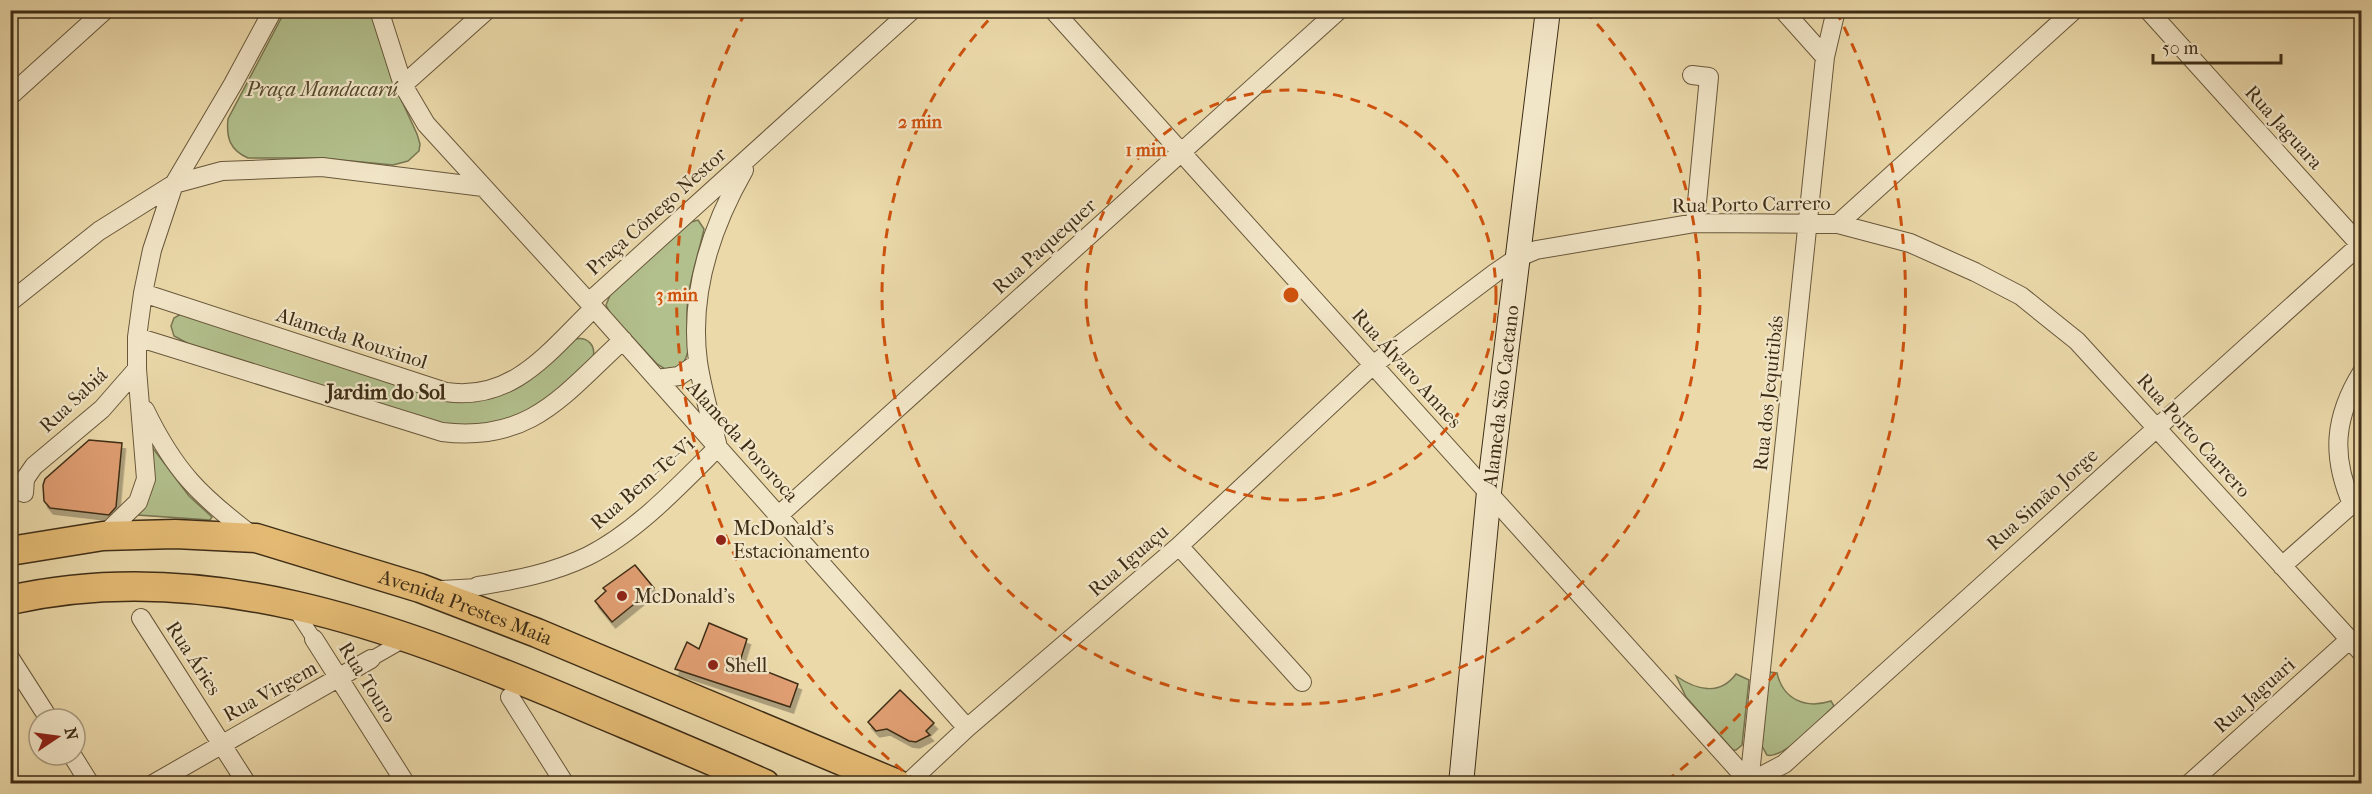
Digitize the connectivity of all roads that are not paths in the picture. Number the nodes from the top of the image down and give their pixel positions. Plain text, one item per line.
1 (105, 10) edge
2 (273, 10) edge
3 (379, 10) edge
4 (487, 10) edge
5 (912, 10) edge
6 (1053, 10) edge
7 (1339, 10) edge
8 (1548, 10) edge
9 (1783, 10) edge
10 (1836, 10) edge
11 (2074, 10) edge
12 (2148, 10) edge
13 (1825, 57) junction
14 (1692, 75) dead end
15 (403, 86) junction
16 (10, 96) edge
17 (1181, 153) junction
18 (752, 155) junction
19 (174, 184) junction
20 (483, 187) junction
21 (1695, 223) junction
22 (1809, 224) junction
23 (1838, 224) junction
24 (2361, 245) edge
25 (1517, 258) junction
26 (143, 293) junction
27 (10, 302) edge
28 (591, 305) junction
29 (137, 337) junction
30 (623, 340) junction
31 (698, 363) junction
32 (1373, 365) junction
33 (137, 369) junction
34 (2361, 372) edge
35 (657, 379) junction
36 (140, 401) junction
37 (2156, 426) junction
38 (718, 447) junction
39 (1489, 492) junction
40 (24, 493) dead end
41 (2357, 506) edge
42 (779, 515) junction
43 (104, 536) junction
44 (256, 538) junction
45 (1179, 546) junction
46 (10, 551) edge
47 (2282, 566) junction
48 (478, 586) joint
49 (420, 588) junction
50 (10, 600) edge
51 (292, 604) junction
52 (141, 618) dead end
53 (409, 637) junction
54 (314, 639) joint
55 (2349, 640) junction
56 (2361, 653) edge
57 (10, 658) edge
58 (371, 659) joint
59 (492, 668) junction
60 (339, 678) junction
61 (1302, 682) dead end
62 (510, 697) joint
63 (42, 707) edge
64 (967, 728) junction
65 (222, 744) junction
66 (80, 767) edge
67 (729, 775) edge
68 (90, 783) edge
69 (153, 783) edge
70 (247, 783) edge
71 (406, 783) edge
72 (565, 783) edge
73 (765, 783) edge
74 (897, 783) edge
75 (907, 783) edge
76 (1461, 783) edge
77 (1750, 783) edge
78 (2189, 783) edge

1 - 16 street
2 - 19 street
3 - 15 street
4 - 15 street
5 - 18 street
6 - 17 street, Rua Álvaro Annes
7 - 17 street, Rua Paquequer
8 - 25 main road, Alameda São Caetano
9 - 13 street
10 - 13 street, Rua dos Jequitibás
11 - 23 street
12 - 24 street, Rua Jaguara
13 - 22 street, Rua dos Jequitibás
14 - 21 street
15 - 20 street
17 - 32 street, Rua Álvaro Annes
17 - 42 street, Rua Paquequer
18 - 28 street, Praça Cônego Nestor
18 - 31 street, Praça Cônego Nestor
19 - 20 street
19 - 26 street
19 - 27 street
20 - 28 street, Alameda Pororoca
21 - 22 street, Rua Porto Carrero
21 - 25 street, Rua Porto Carrero
22 - 23 street, Rua Porto Carrero
22 - 77 street, Rua dos Jequitibás
23 - 37 street, Rua Porto Carrero
24 - 37 street, Rua Simão Jorge
25 - 32 street, Rua Porto Carrero
25 - 39 main road, Alameda São Caetano
26 - 28 street, Alameda Rouxinol
26 - 29 street
28 - 30 street, Alameda Pororoca
29 - 30 street
29 - 33 street
30 - 35 street, Alameda Pororoca
31 - 35 street
31 - 38 street, Praça Cônego Nestor
32 - 39 street, Rua Álvaro Annes
32 - 45 street, Rua Iguaçu
33 - 36 street
33 - 40 street, Rua Sabiá
34 - 41 street
35 - 38 street, Alameda Pororoca
36 - 43 street
36 - 44 street
37 - 47 street, Rua Porto Carrero
37 - 77 street, Rua Simão Jorge
38 - 42 street, Alameda Pororoca
38 - 48 street, Rua Bem-Te-Vi
39 - 76 main road, Alameda São Caetano
39 - 77 street, Rua Álvaro Annes
41 - 47 street
42 - 64 street, Alameda Pororoca
43 - 44 highway, Avenida Prestes Maia
43 - 46 highway, Avenida Prestes Maia
44 - 49 highway, Avenida Prestes Maia
45 - 61 street
45 - 64 street, Rua Iguaçu
47 - 55 street, Rua Porto Carrero
48 - 49 street, Rua Bem-Te-Vi
49 - 74 highway, Avenida Prestes Maia
50 - 51 highway
51 - 53 highway
51 - 54 street, Rua Touro
52 - 65 street, Rua Áries
53 - 58 street, Rua Virgem
53 - 59 highway
54 - 60 street, Rua Touro
55 - 56 street, Rua Porto Carrero
55 - 78 street, Rua Jaguari
57 - 63 street
58 - 60 street, Rua Virgem
59 - 62 street
59 - 67 highway
60 - 65 street, Rua Virgem
60 - 71 street, Rua Touro
62 - 72 street
64 - 75 street, Rua Iguaçu
65 - 69 street, Rua Virgem
65 - 70 street, Rua Áries
66 - 68 street
67 - 73 highway

